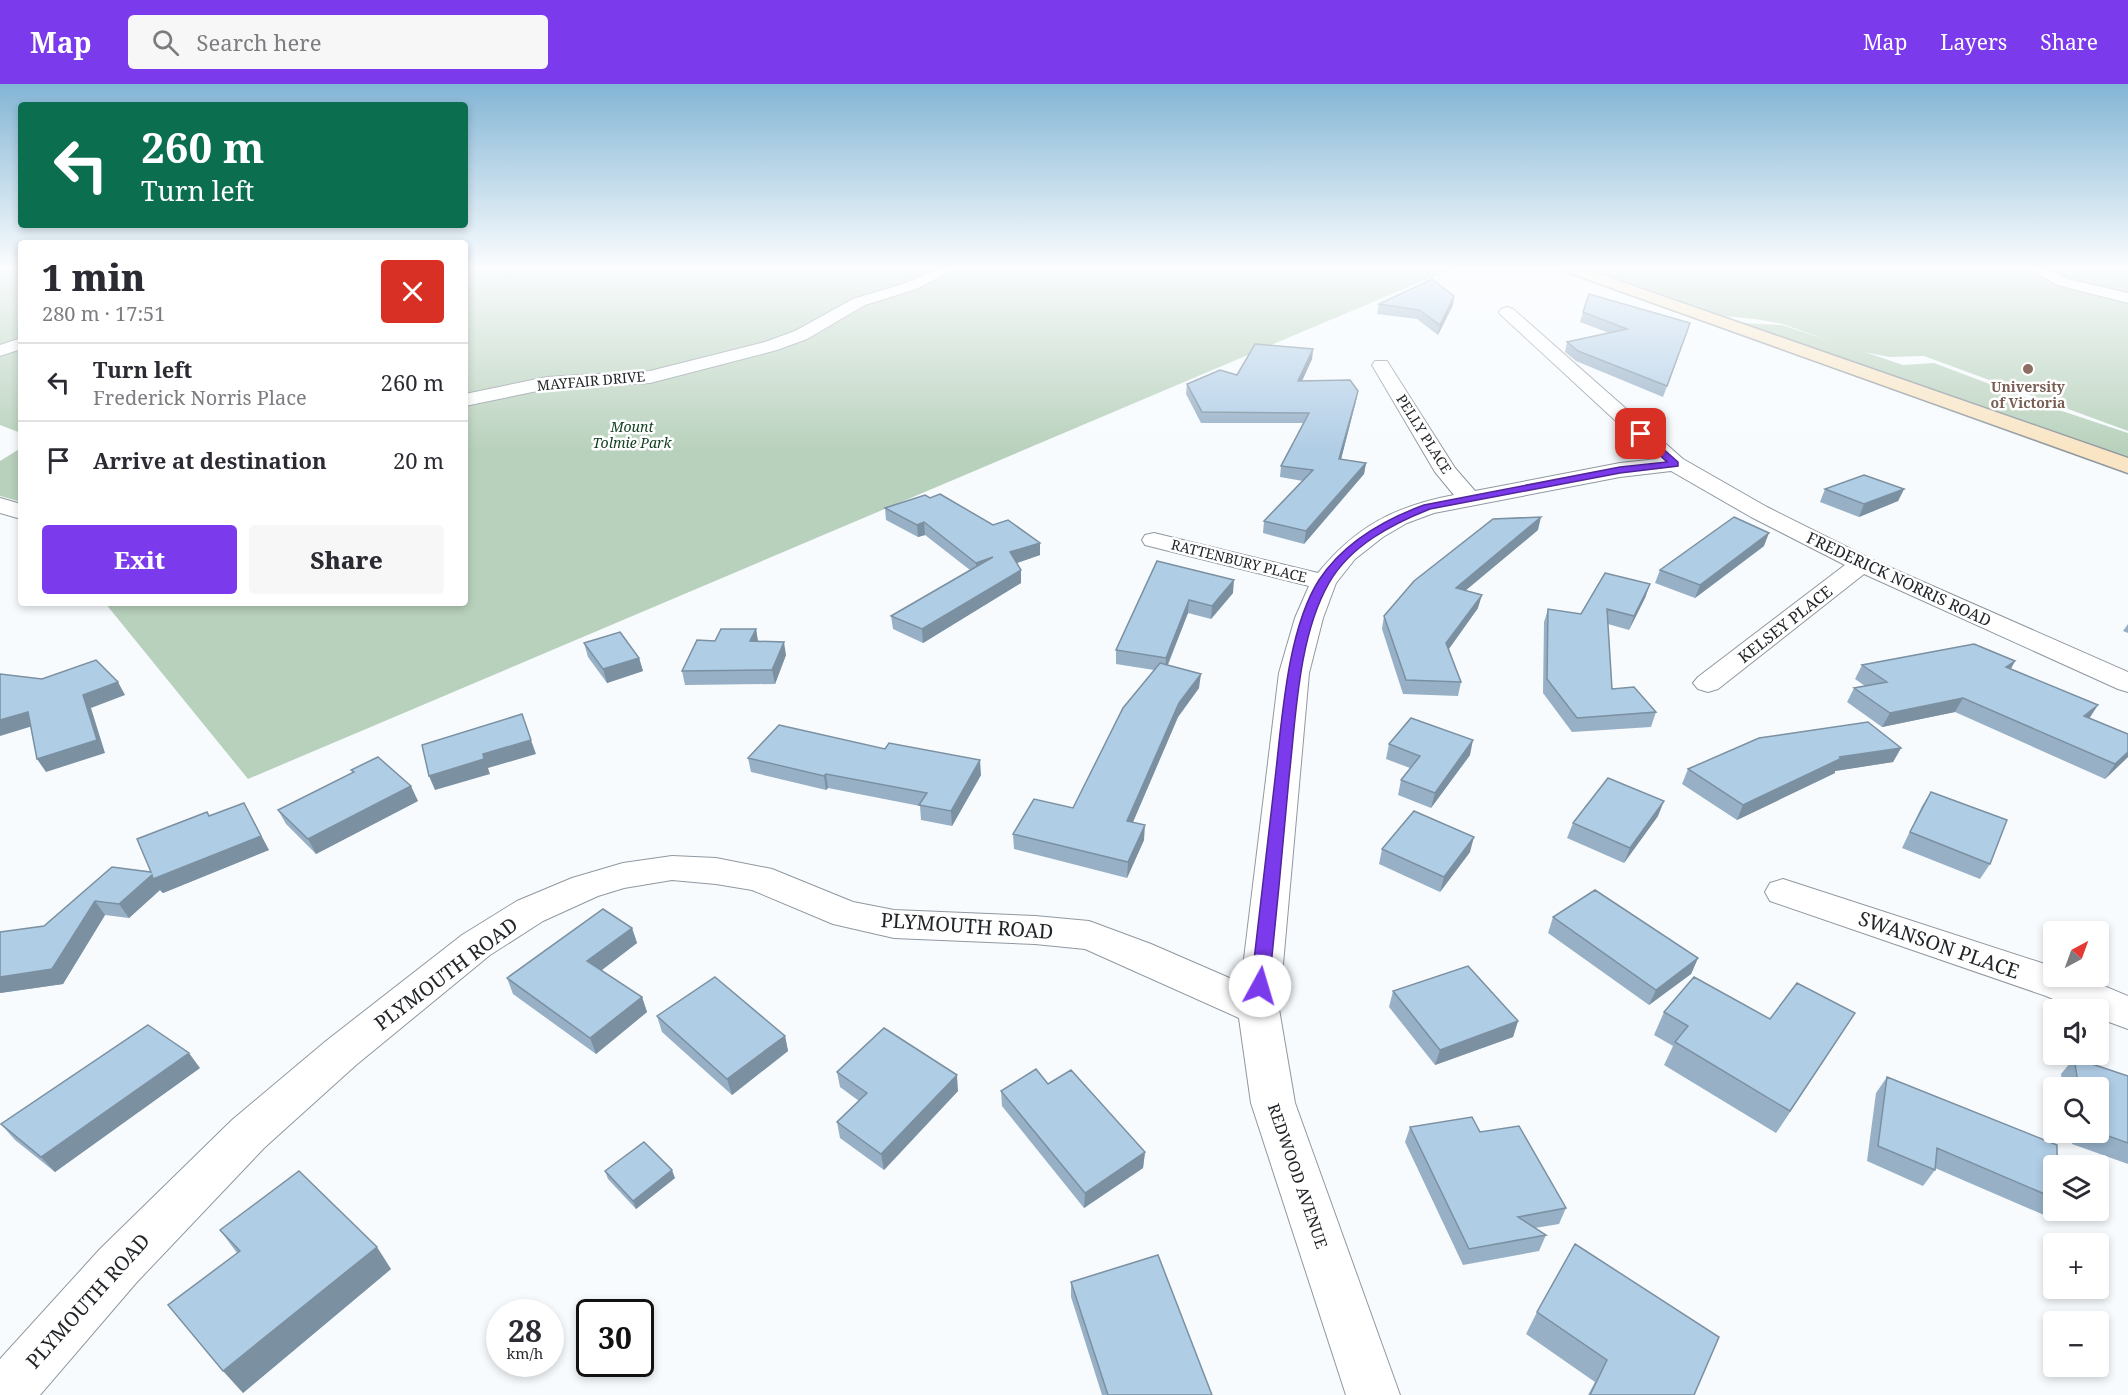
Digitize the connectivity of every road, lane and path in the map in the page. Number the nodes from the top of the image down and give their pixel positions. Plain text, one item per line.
1 (811, 329) edge
2 (1526, 329) edge
3 (1742, 329) edge
4 (1381, 365) dead end
5 (468, 399) edge
6 (1674, 464) junction
7 (2128, 466) edge
8 (1470, 499) junction
9 (0, 506) edge
10 (18, 511) edge
11 (1154, 540) dead end
12 (1862, 564) junction
13 (1324, 582) junction
14 (1708, 683) dead end
15 (2128, 683) edge
16 (1783, 892) dead end
17 (1258, 1009) junction
18 (2128, 1012) edge
19 (4, 1395) edge
20 (1373, 1395) edge

1 - 5 street, MAYFAIR DRIVE
2 - 6 street, FREDERICK NORRIS ROAD
3 - 7 main road
4 - 8 street, PELLY PLACE
6 - 8 street, REDWOOD AVENUE
6 - 12 street, FREDERICK NORRIS ROAD
8 - 13 street, REDWOOD AVENUE
9 - 10 street
11 - 13 street, RATTENBURY PLACE
12 - 14 street, KELSEY PLACE
12 - 15 street, FREDERICK NORRIS ROAD
13 - 17 street, REDWOOD AVENUE
16 - 18 street, SWANSON PLACE
17 - 19 street, PLYMOUTH ROAD
17 - 20 street, REDWOOD AVENUE

